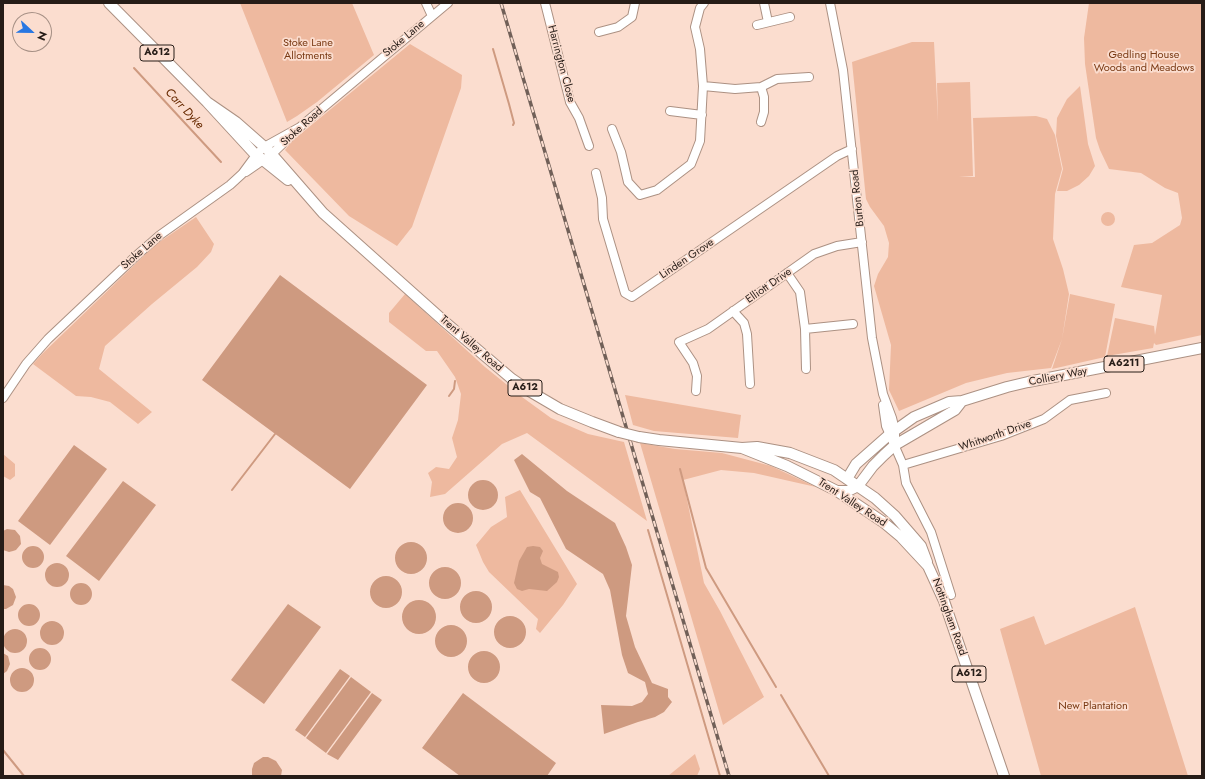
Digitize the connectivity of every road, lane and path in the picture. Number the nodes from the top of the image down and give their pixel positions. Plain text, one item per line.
1 (109, 3) edge
2 (426, 3) edge
3 (448, 3) edge
4 (546, 3) edge
5 (635, 3) edge
6 (704, 3) edge
7 (764, 3) edge
8 (830, 3) edge
9 (432, 16) junction
10 (790, 17) dead end
11 (768, 22) junction
12 (757, 24) dead end
13 (599, 32) dead end
14 (360, 77) joint
15 (809, 77) dead end
16 (704, 86) junction
17 (761, 87) junction
18 (207, 102) junction
19 (670, 111) dead end
20 (702, 115) junction
21 (765, 118) dead end
22 (300, 127) junction
23 (612, 129) dead end
24 (588, 146) dead end
25 (264, 147) junction
26 (852, 150) junction
27 (272, 154) junction
28 (260, 158) junction
29 (596, 173) dead end
30 (242, 174) joint
31 (304, 192) junction
32 (862, 242) junction
33 (787, 274) junction
34 (733, 311) junction
35 (853, 324) dead end
36 (805, 329) junction
37 (1202, 348) edge
38 (806, 369) dead end
39 (750, 384) dead end
40 (696, 391) dead end
41 (1106, 393) dead end
42 (3, 398) edge
43 (962, 401) junction
44 (892, 432) junction
45 (895, 445) junction
46 (742, 448) junction
47 (903, 465) junction
48 (847, 479) junction
49 (858, 486) junction
50 (837, 491) junction
51 (848, 491) junction
52 (891, 529) junction
53 (930, 569) junction
54 (951, 595) dead end
55 (1004, 776) edge

1 - 18 main road, Trent Valley Road / A612
2 - 9 street
3 - 9 street, Stoke Lane
4 - 24 street, Harrington Close
5 - 13 street
6 - 16 street
7 - 11 street
8 - 26 street, Burton Road
9 - 14 street, Stoke Lane
10 - 11 street
11 - 12 street
14 - 22 street, Stoke Road
15 - 17 street
16 - 17 street
16 - 20 street
17 - 21 street
18 - 25 main road, Trent Valley Road / A612
18 - 28 main road, Trent Valley Road / A612
19 - 20 street
20 - 23 street
22 - 25 street
22 - 27 street, Stoke Road
25 - 27 main road, Trent Valley Road / A612
25 - 28 street
26 - 29 street, Linden Grove
26 - 32 street, Burton Road
27 - 28 street, Stoke Road
27 - 31 main road, Trent Valley Road / A612
28 - 30 street, Stoke Road
28 - 31 main road, Trent Valley Road / A612
30 - 42 street, Stoke Lane
31 - 46 main road, Trent Valley Road / A612, bridge
32 - 33 street, Elliott Drive
32 - 44 street, Burton Road
33 - 34 street, Elliott Drive
33 - 36 street
34 - 39 street
34 - 40 street, Elliott Drive
35 - 36 street
36 - 38 street
37 - 43 main road, Colliery Way / A6211
41 - 47 street, Whitworth Drive
43 - 44 main road, Colliery Way / A6211
43 - 45 main road, Colliery Way / A6211
44 - 45 street, Burton Road
44 - 48 main road, Colliery Way / A6211
45 - 47 street, Burton Road
45 - 49 main road, Colliery Way / A6211
46 - 48 main road, Trent Valley Road / A612
46 - 50 main road, Trent Valley Road / A612
47 - 54 street, Burton Road
48 - 49 main road, Trent Valley Road / A612
48 - 51 main road
49 - 51 main road
49 - 53 main road, Trent Valley Road / A612
50 - 51 main road
50 - 52 main road, Trent Valley Road / A612
51 - 52 main road, A612
52 - 53 main road, Trent Valley Road / A612
53 - 55 main road, Nottingham Road / A612

